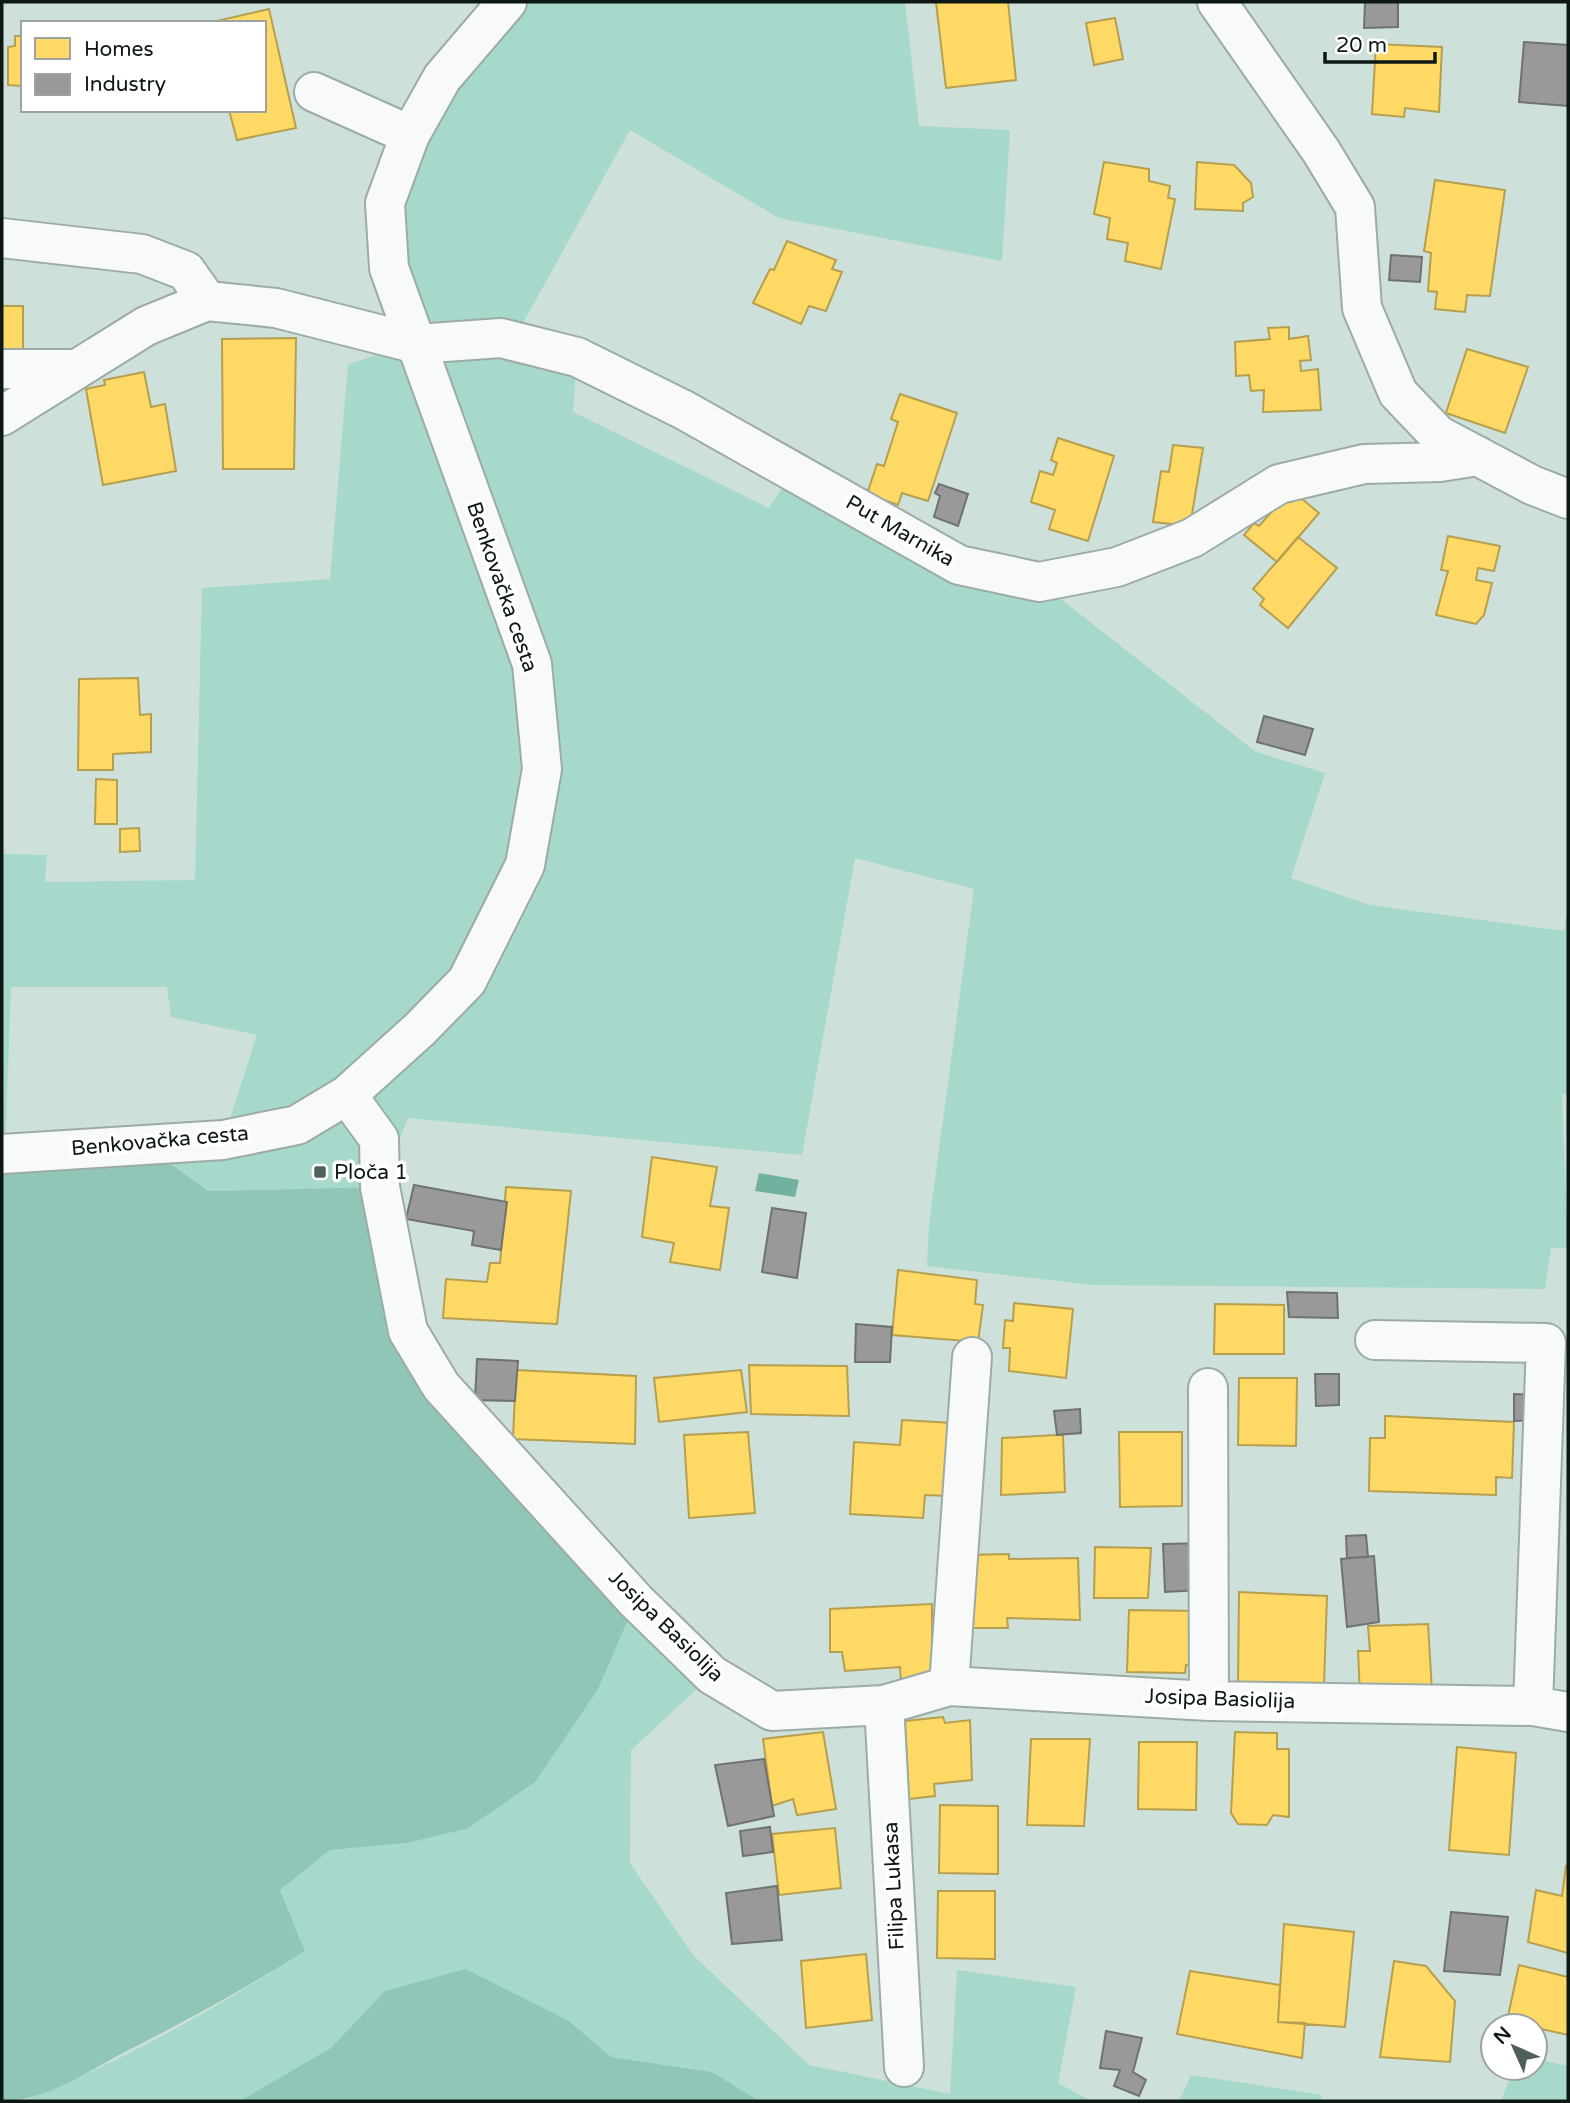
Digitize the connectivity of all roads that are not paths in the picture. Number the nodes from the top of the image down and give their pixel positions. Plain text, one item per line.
1 (507, 2) edge
2 (1217, 2) edge
3 (314, 92) dead end
4 (410, 135) junction
5 (2, 238) edge
6 (207, 301) junction
7 (417, 344) junction
8 (2, 369) edge
9 (75, 369) junction
10 (2, 416) edge
11 (1478, 456) junction
12 (1568, 499) edge
13 (347, 1095) junction
14 (2, 1154) edge
15 (1375, 1340) dead end
16 (972, 1357) dead end
17 (1208, 1388) dead end
18 (1556, 1389) edge
19 (949, 1686) junction
20 (1209, 1701) junction
21 (884, 1705) junction
22 (1550, 1709) edge
23 (904, 2067) dead end

1 - 4 street, Benkovačka cesta
2 - 11 street
3 - 4 street
4 - 7 street, Benkovačka cesta
5 - 6 street
6 - 7 street, Put Marnika
6 - 9 street
7 - 11 street, Put Marnika
7 - 13 street, Benkovačka cesta
8 - 9 street
9 - 10 street
11 - 12 street
13 - 14 street, Benkovačka cesta
13 - 21 street, Josipa Basiolija
15 - 18 street
16 - 19 street
17 - 20 street
18 - 22 street
19 - 20 street, Josipa Basiolija
19 - 21 street, Josipa Basiolija
20 - 22 street, Josipa Basiolija
21 - 23 street, Filipa Lukasa

